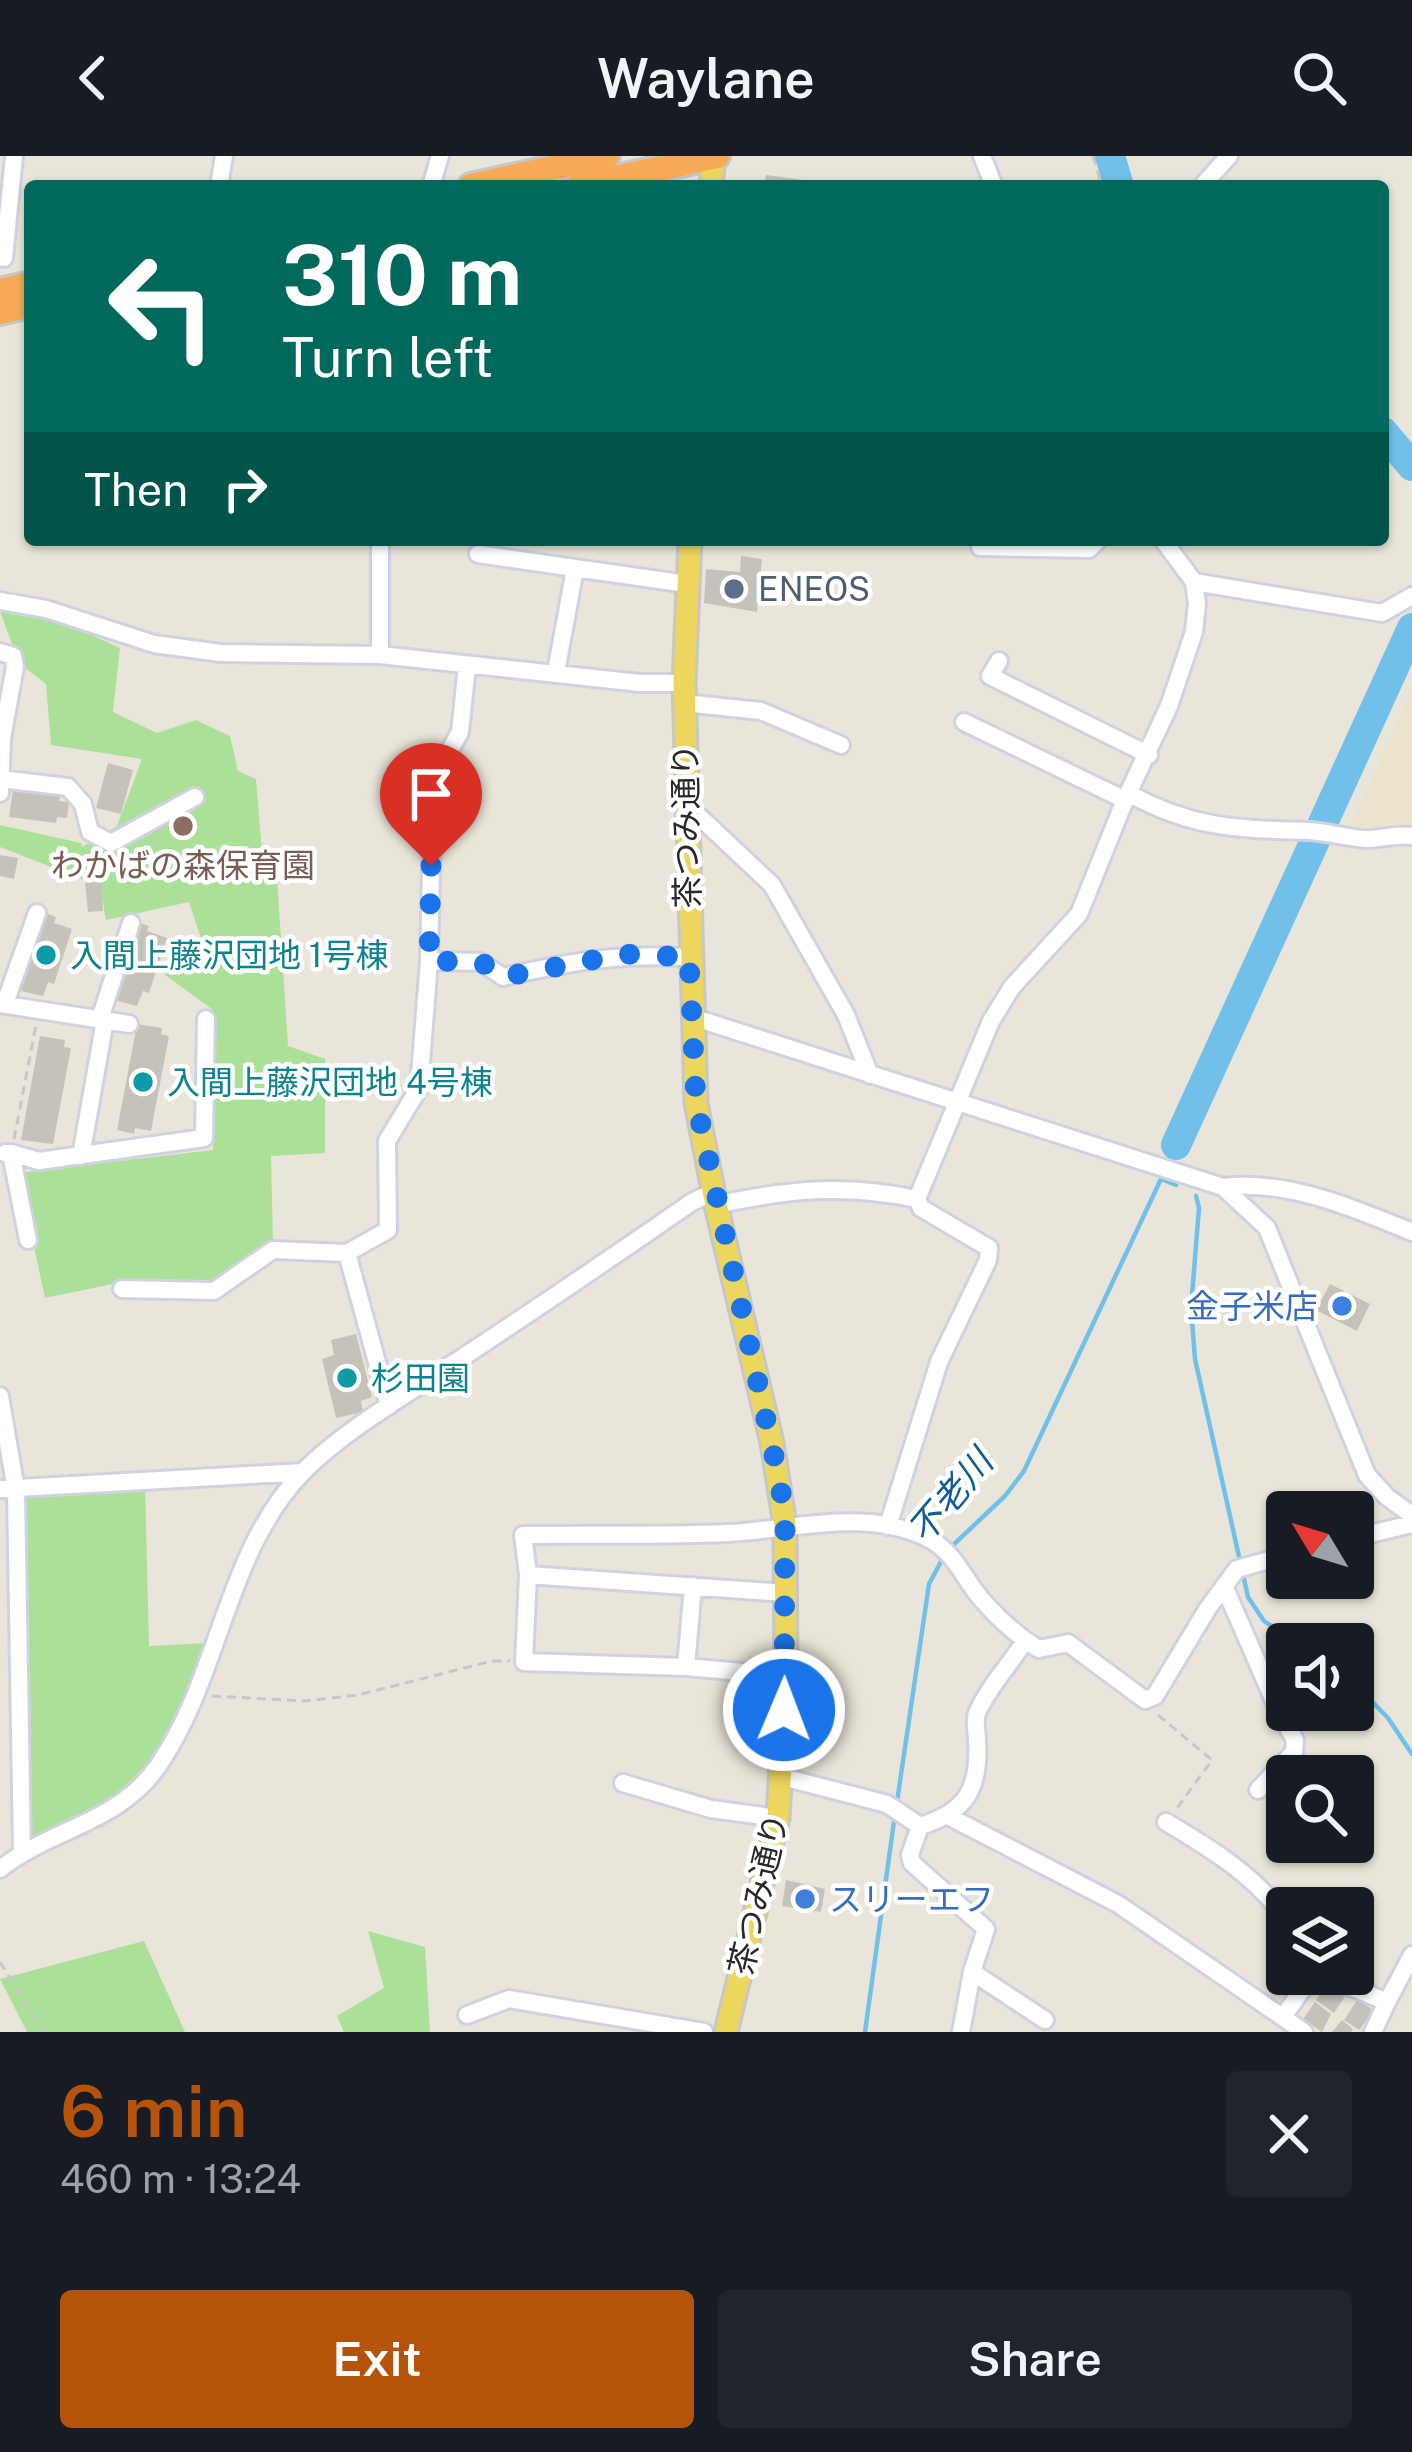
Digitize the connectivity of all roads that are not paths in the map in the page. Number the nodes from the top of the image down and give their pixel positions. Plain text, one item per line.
1 (14, 156) edge
2 (607, 156) edge
3 (715, 156) edge
4 (1229, 156) edge
5 (526, 165) edge
6 (487, 180) edge
7 (606, 180) edge
8 (1207, 180) edge
9 (4, 211) edge
10 (4, 258) dead end
11 (380, 546) edge
12 (690, 546) edge
13 (1092, 546) edge
14 (1167, 546) edge
15 (980, 547) dead end
16 (478, 554) dead end
17 (575, 569) junction
18 (1194, 582) junction
19 (687, 584) junction
20 (1411, 596) edge
21 (2, 608) edge
22 (0, 652) edge
23 (380, 655) junction
24 (999, 661) dead end
25 (467, 665) junction
26 (556, 673) junction
27 (684, 693) junction
28 (964, 722) dead end
29 (841, 745) dead end
30 (1149, 755) junction
31 (0, 779) edge
32 (0, 793) edge
33 (1126, 796) junction
34 (195, 797) dead end
35 (686, 804) junction
36 (1412, 836) edge
37 (37, 913) dead end
38 (131, 923) dead end
39 (689, 957) junction
40 (429, 961) junction
41 (3, 1003) edge
42 (692, 1017) junction
43 (102, 1019) junction
44 (206, 1019) dead end
45 (129, 1024) dead end
46 (870, 1075) junction
47 (955, 1100) junction
48 (6, 1153) edge
49 (81, 1156) junction
50 (1223, 1187) junction
51 (715, 1198) junction
52 (917, 1199) junction
53 (1412, 1232) edge
54 (28, 1240) dead end
55 (347, 1252) junction
56 (122, 1289) dead end
57 (0, 1396) edge
58 (389, 1406) junction
59 (303, 1472) junction
60 (8, 1490) edge
61 (1412, 1520) edge
62 (785, 1525) junction
63 (888, 1526) junction
64 (1374, 1532) edge
65 (1266, 1561) edge
66 (528, 1575) junction
67 (693, 1586) junction
68 (1224, 1586) junction
69 (785, 1593) junction
70 (1025, 1641) junction
71 (686, 1667) junction
72 (786, 1676) junction
73 (783, 1777) junction
74 (623, 1783) dead end
75 (1258, 1790) dead end
76 (948, 1816) junction
77 (778, 1818) junction
78 (1166, 1822) road end
79 (920, 1826) junction
80 (22, 1851) junction
81 (0, 1869) edge
82 (1266, 1896) edge
83 (1412, 1955) edge
84 (972, 1972) junction
85 (1300, 1995) edge
86 (1369, 1995) edge
87 (1387, 2002) junction
88 (467, 2015) dead end
89 (1283, 2018) junction
90 (1045, 2020) dead end
91 (704, 2032) edge
92 (726, 2032) edge
93 (962, 2032) edge
94 (1304, 2032) edge
95 (1373, 2032) edge

1 - 9 street
2 - 5 highway
3 - 7 highway
4 - 8 street
5 - 6 highway
9 - 10 street
11 - 23 street
12 - 19 main road, 茶つみ通り
13 - 15 street
14 - 18 street
16 - 17 street
17 - 19 street
17 - 26 street
18 - 20 street
18 - 30 street
19 - 27 main road, 茶つみ通り
21 - 23 street
22 - 31 street
23 - 25 street
24 - 30 street
25 - 26 street
25 - 40 street
26 - 27 street
27 - 29 street
27 - 35 main road, 茶つみ通り
28 - 33 street
30 - 33 street
31 - 32 street
31 - 34 street
33 - 36 street
33 - 47 street
35 - 39 main road, 茶つみ通り
35 - 46 street
37 - 41 street
38 - 43 street
39 - 40 street
39 - 42 main road, 茶つみ通り
40 - 55 street
41 - 43 street
42 - 46 street
42 - 51 main road, 茶つみ通り
43 - 45 street
43 - 49 street
44 - 49 street
46 - 47 street
47 - 50 street
47 - 52 street
48 - 49 street
48 - 54 street
50 - 53 street
50 - 61 street
51 - 52 street
51 - 58 street
51 - 62 main road, 茶つみ通り
52 - 63 street
55 - 56 street
55 - 58 street
57 - 60 street
58 - 59 street
59 - 60 street
59 - 80 street
60 - 80 street
61 - 64 street
62 - 63 street
62 - 66 street
62 - 69 main road, 茶つみ通り
63 - 70 street
65 - 68 street
66 - 67 street
66 - 71 street
67 - 69 street
67 - 71 street
68 - 70 street
68 - 75 street
69 - 72 main road, 茶つみ通り
70 - 76 street
71 - 72 street
72 - 73 main road, 茶つみ通り
73 - 77 main road, 茶つみ通り
73 - 79 street
74 - 77 street
76 - 79 street
76 - 89 street
77 - 92 main road, 茶つみ通り
78 - 82 street
79 - 84 street
80 - 81 street
83 - 87 street
84 - 90 street
84 - 93 street
85 - 89 street
86 - 87 street
87 - 95 street
88 - 91 street
89 - 94 street

